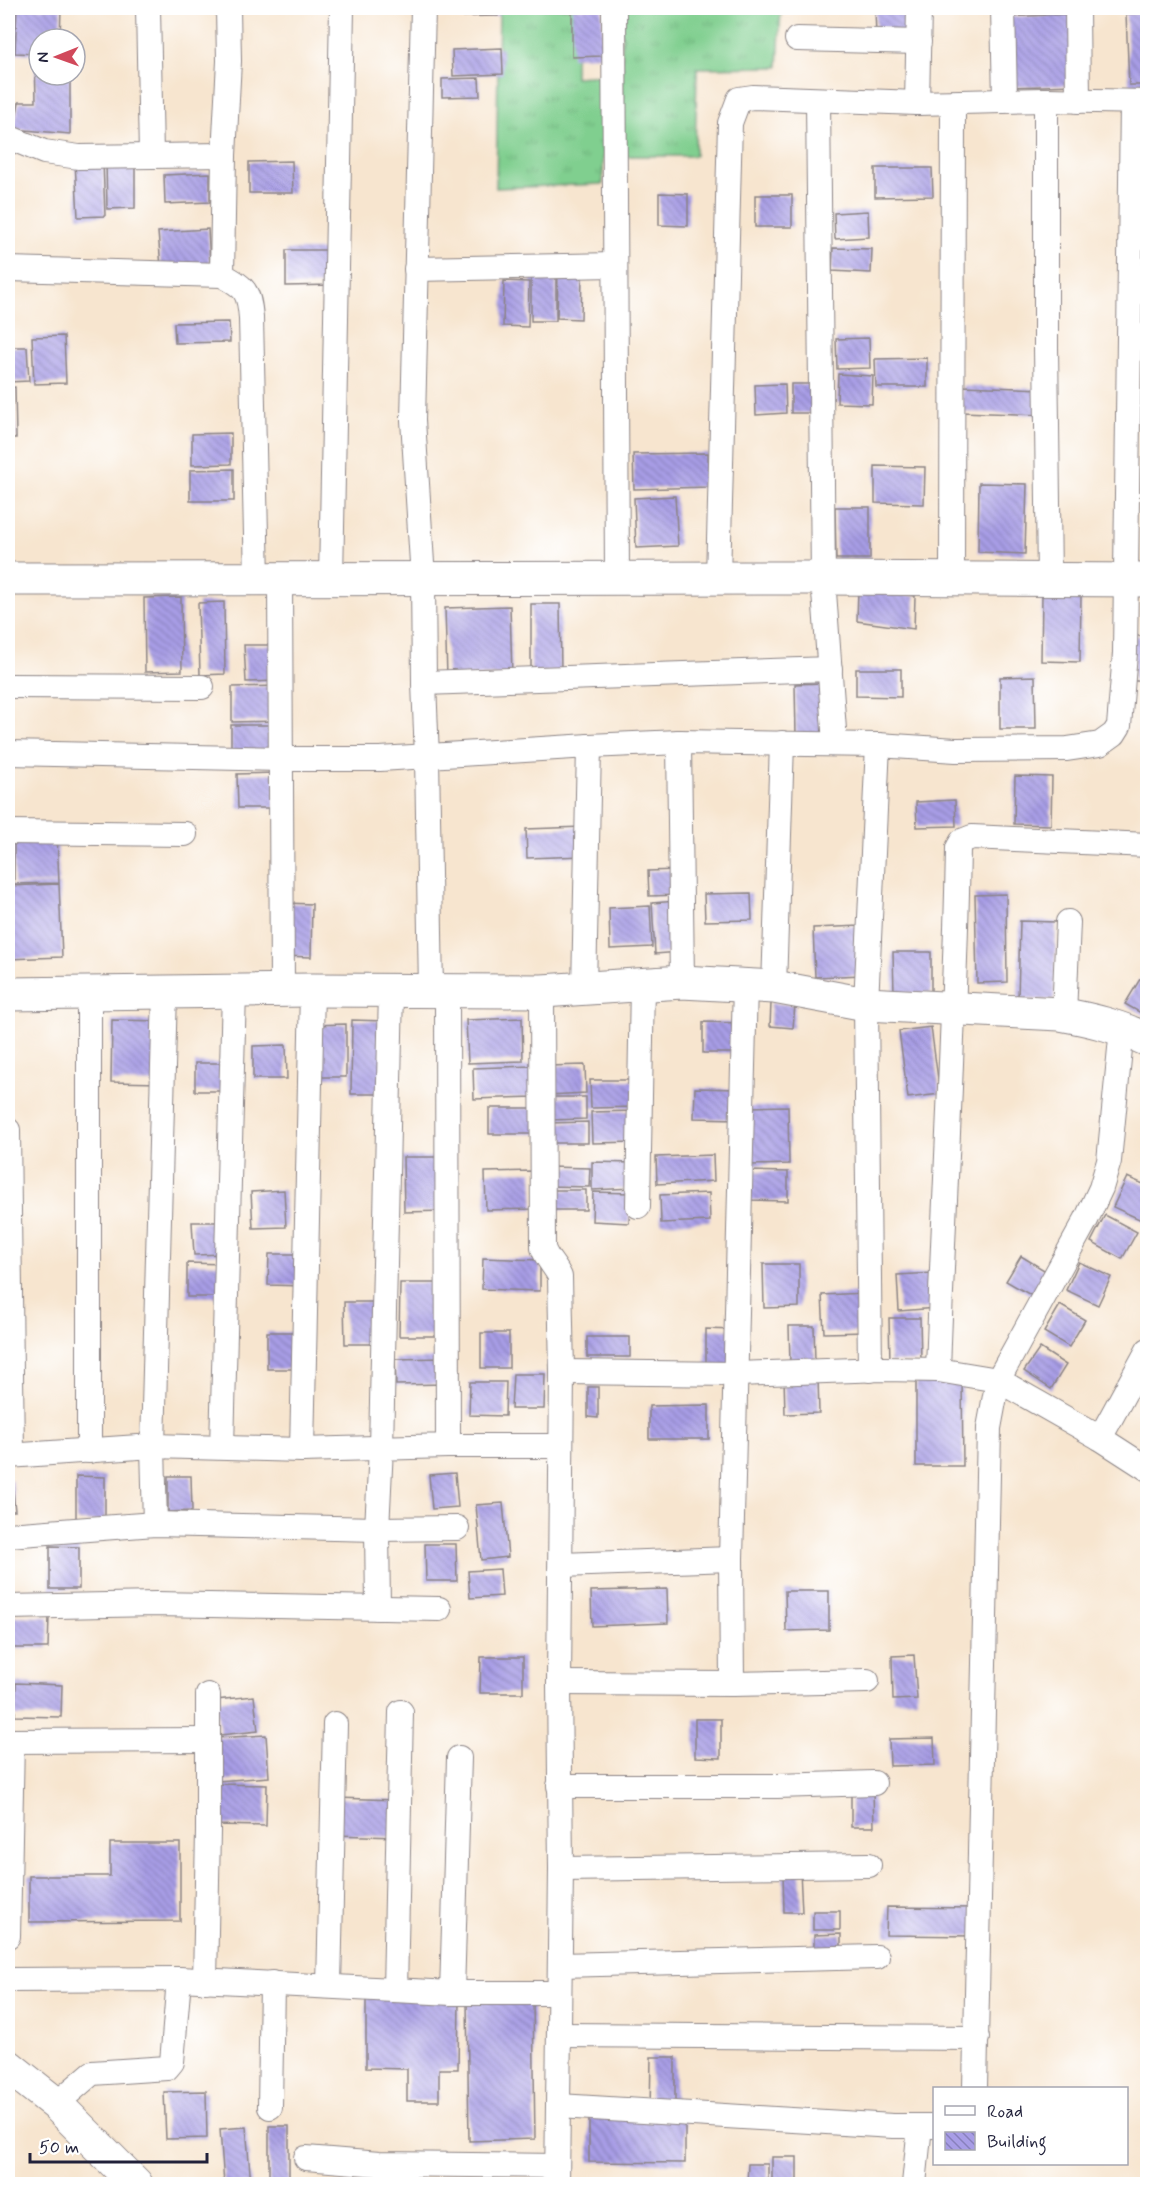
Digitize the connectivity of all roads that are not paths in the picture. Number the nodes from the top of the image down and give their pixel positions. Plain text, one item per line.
1 (148, 8) edge
2 (228, 8) edge
3 (342, 8) edge
4 (423, 8) edge
5 (614, 8) edge
6 (919, 8) edge
7 (1003, 8) edge
8 (1077, 8) edge
9 (798, 39) dead end
10 (919, 42) junction
11 (818, 100) junction
12 (1005, 100) junction
13 (1046, 100) junction
14 (1078, 101) junction
15 (1140, 102) edge
16 (917, 103) junction
17 (953, 103) junction
18 (8, 137) edge
19 (151, 155) junction
20 (224, 155) junction
21 (615, 265) junction
22 (8, 269) edge
23 (417, 269) junction
24 (222, 275) junction
25 (718, 578) junction
26 (823, 578) junction
27 (8, 579) edge
28 (331, 579) junction
29 (423, 579) junction
30 (617, 579) junction
31 (1049, 579) junction
32 (268, 580) junction
33 (952, 580) junction
34 (1136, 580) edge
35 (830, 669) junction
36 (424, 684) junction
37 (8, 686) edge
38 (202, 687) dead end
39 (679, 742) junction
40 (782, 743) junction
41 (835, 744) junction
42 (878, 745) junction
43 (589, 746) junction
44 (8, 753) edge
45 (427, 757) junction
46 (281, 759) junction
47 (8, 832) edge
48 (185, 834) dead end
49 (1148, 844) edge
50 (1068, 922) dead end
51 (682, 982) junction
52 (642, 985) junction
53 (760, 986) junction
54 (584, 989) junction
55 (297, 990) junction
56 (391, 990) junction
57 (234, 991) junction
58 (439, 991) junction
59 (165, 992) junction
60 (542, 992) junction
61 (89, 993) junction
62 (8, 994) edge
63 (866, 1004) junction
64 (955, 1009) junction
65 (1064, 1015) junction
66 (1135, 1034) edge
67 (8, 1130) edge
68 (638, 1206) dead end
69 (1148, 1350) edge
70 (870, 1370) junction
71 (938, 1370) junction
72 (562, 1372) junction
73 (737, 1374) junction
74 (998, 1380) junction
75 (1100, 1438) junction
76 (153, 1446) junction
77 (448, 1446) junction
78 (561, 1446) junction
79 (222, 1447) junction
80 (381, 1448) junction
81 (302, 1450) junction
82 (89, 1451) junction
83 (10, 1455) edge
84 (1148, 1469) edge
85 (155, 1524) junction
86 (457, 1528) dead end
87 (377, 1529) junction
88 (8, 1534) edge
89 (731, 1559) junction
90 (561, 1565) junction
91 (8, 1607) edge
92 (378, 1608) junction
93 (439, 1609) dead end
94 (867, 1681) dead end
95 (559, 1683) junction
96 (732, 1684) junction
97 (208, 1695) dead end
98 (401, 1712) dead end
99 (334, 1724) dead end
100 (208, 1740) junction
101 (10, 1741) edge
102 (459, 1758) dead end
103 (874, 1783) dead end
104 (559, 1786) junction
105 (868, 1865) dead end
106 (561, 1869) junction
107 (8, 1936) edge
108 (877, 1957) dead end
109 (560, 1965) junction
110 (179, 1979) junction
111 (8, 1980) edge
112 (205, 1980) junction
113 (273, 1983) junction
114 (329, 1986) junction
115 (395, 1990) junction
116 (452, 1993) junction
117 (559, 1993) junction
118 (559, 2035) junction
119 (977, 2038) junction
120 (8, 2066) edge
121 (975, 2087) edge
122 (56, 2104) junction
123 (559, 2106) junction
124 (270, 2107) dead end
125 (928, 2126) edge
126 (306, 2158) dead end
127 (557, 2175) edge
128 (136, 2184) edge
129 (914, 2184) edge

1 - 19 street
2 - 20 street
3 - 28 street
4 - 23 street
5 - 21 street
6 - 10 street
7 - 12 street
8 - 14 street
9 - 10 street
10 - 16 street
11 - 16 street
11 - 25 street
11 - 26 street
12 - 13 street
12 - 17 street
13 - 14 street
13 - 31 street
14 - 15 street
15 - 34 street
16 - 17 street
17 - 33 street
18 - 19 street
19 - 20 street
20 - 24 street
21 - 23 street
21 - 30 street
22 - 24 street
23 - 29 street
24 - 32 street
25 - 26 street
25 - 30 street
26 - 33 street
26 - 35 street
27 - 32 street
28 - 29 street
28 - 32 street
29 - 30 street
29 - 36 street
31 - 33 street
31 - 34 street
32 - 46 street
34 - 42 street
35 - 36 street
35 - 41 street
36 - 45 street
37 - 38 street
39 - 40 street
39 - 43 street
39 - 51 street
40 - 41 street
40 - 53 street
41 - 42 street
42 - 63 street
43 - 45 street
43 - 54 street
44 - 46 street
45 - 46 street
45 - 58 street
46 - 55 street
47 - 48 street
49 - 64 street
50 - 65 street
51 - 52 street
51 - 53 street
52 - 54 street
52 - 68 street
53 - 63 street
53 - 73 street
54 - 60 street
55 - 56 street
55 - 57 street
55 - 81 street
56 - 58 street
56 - 80 street
57 - 59 street
57 - 79 street
58 - 60 street
58 - 77 street
59 - 61 street
59 - 76 street
60 - 72 street
61 - 62 street
61 - 82 street
63 - 64 street
63 - 70 street
64 - 65 street
64 - 71 street
65 - 66 street
66 - 74 street
67 - 83 street
69 - 75 street
70 - 71 street
70 - 73 street
71 - 74 street
72 - 73 street
72 - 78 street
73 - 89 street
74 - 75 street
74 - 119 street
75 - 84 street
76 - 79 street
76 - 82 street
76 - 85 street
77 - 78 street
77 - 80 street
78 - 90 street
79 - 81 street
80 - 81 street
80 - 87 street
82 - 83 street
85 - 87 street
85 - 88 street
86 - 87 street
87 - 92 street
89 - 90 street
89 - 96 street
90 - 95 street
91 - 92 street
92 - 93 street
94 - 96 street
95 - 96 street
95 - 104 street
97 - 100 street
98 - 115 street
99 - 114 street
100 - 101 street
100 - 112 street
101 - 107 street
102 - 116 street
103 - 104 street
104 - 106 street
105 - 106 street
106 - 109 street
108 - 109 street
109 - 117 street
110 - 111 street
110 - 112 street
110 - 122 street
112 - 113 street
113 - 114 street
113 - 124 street
114 - 115 street
115 - 116 street
116 - 117 street
117 - 118 street
118 - 119 street
118 - 123 street
119 - 121 street
120 - 122 street
122 - 128 street
123 - 125 street
123 - 127 street
125 - 129 street
126 - 127 street

